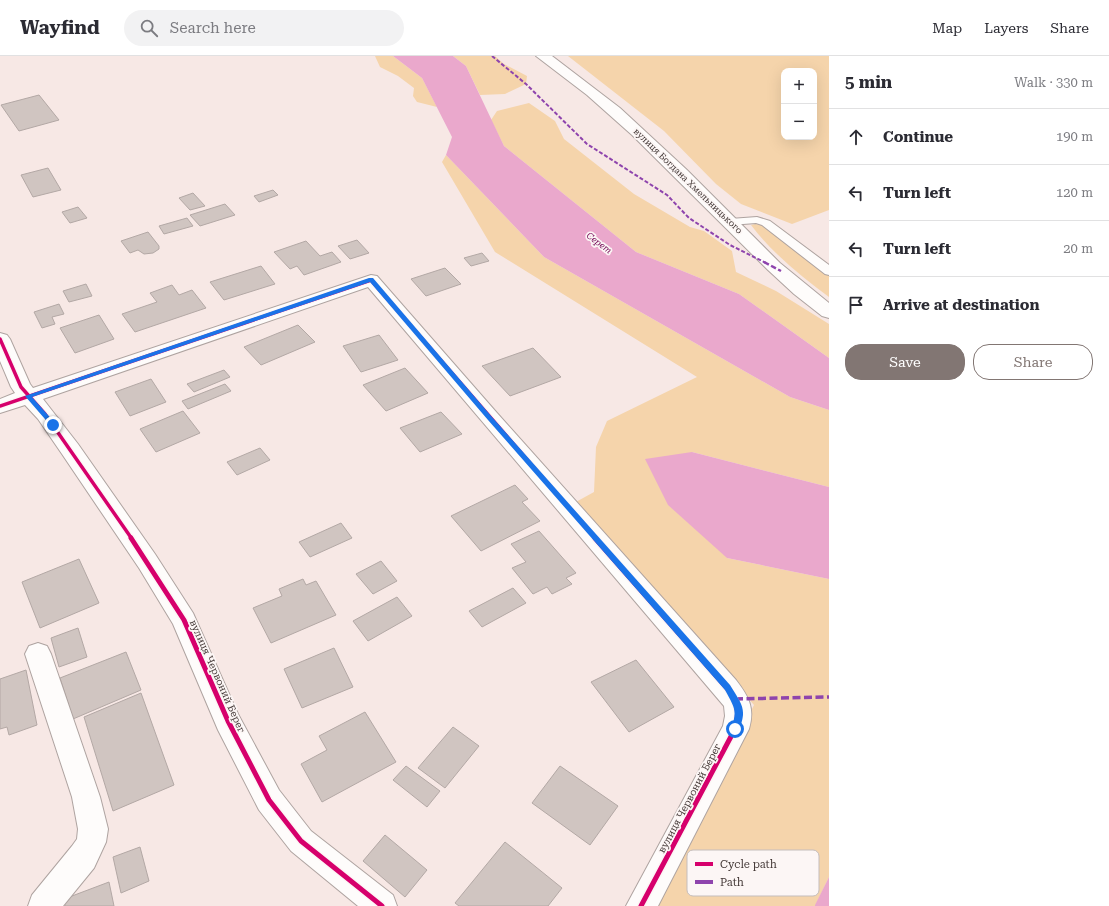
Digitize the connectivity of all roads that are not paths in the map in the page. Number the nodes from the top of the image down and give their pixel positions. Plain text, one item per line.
1 (543, 56) edge
2 (730, 222) junction
3 (829, 271) edge
4 (829, 312) edge
5 (0, 339) edge
6 (28, 396) junction
7 (0, 406) edge
8 (38, 654) dead end
9 (44, 906) edge
10 (382, 906) edge
11 (641, 906) edge

1 - 2 street, вулиця Богдана Хмельницького
2 - 3 lane
2 - 4 street, вулиця Богдана Хмельницького
5 - 6 street, вулиця Червоний Берег
6 - 7 street
6 - 10 street, вулиця Червоний Берег
6 - 11 street, вулиця Червоний Берег
8 - 9 street

